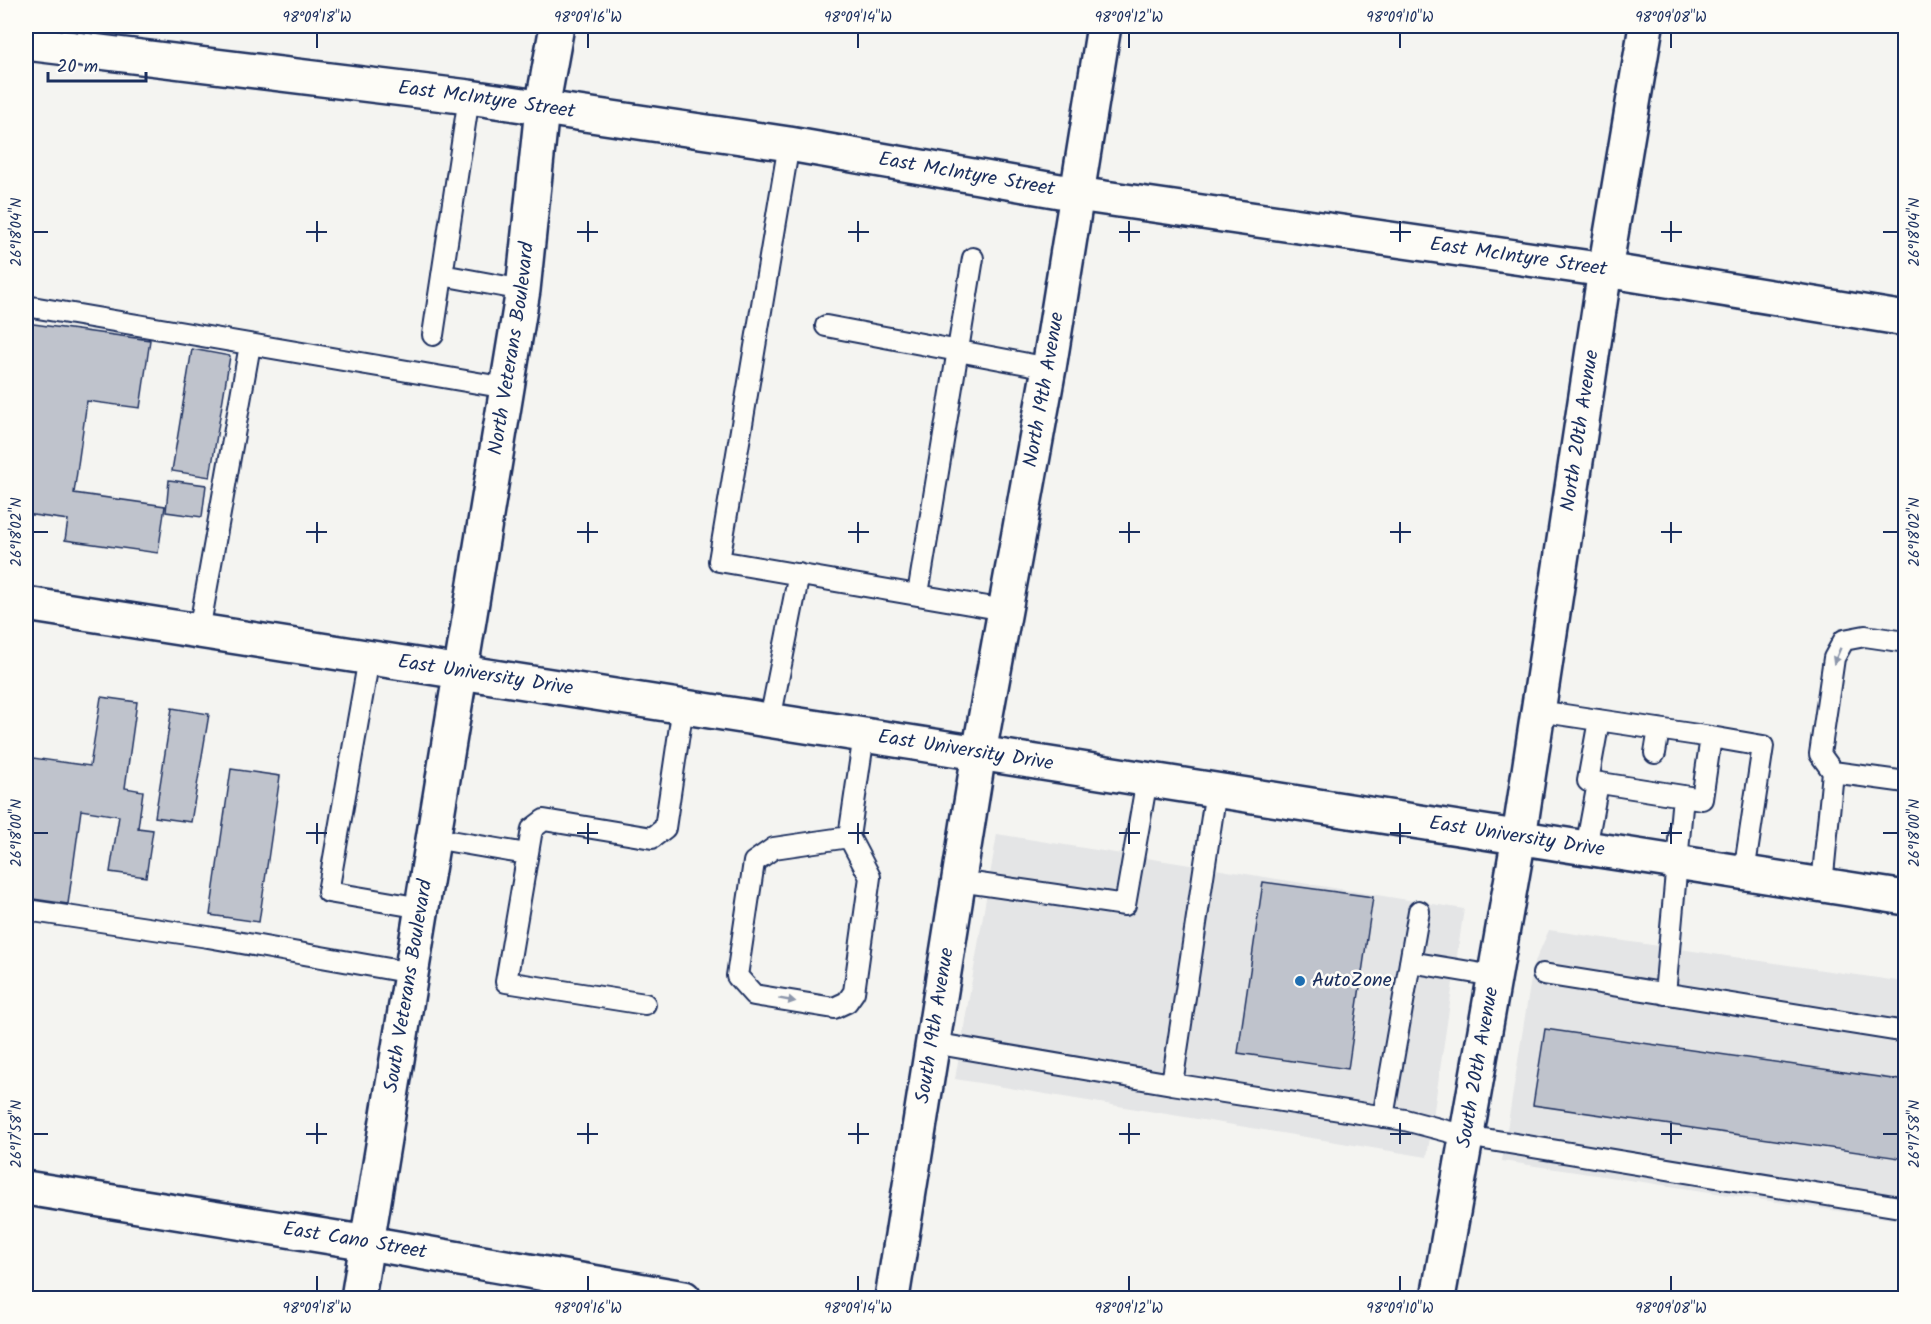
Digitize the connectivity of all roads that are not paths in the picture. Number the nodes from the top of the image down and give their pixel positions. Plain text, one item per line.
1 (557, 26) edge
2 (1104, 26) edge
3 (1646, 26) edge
4 (26, 43) edge
5 (469, 97) junction
6 (542, 108) junction
7 (789, 144) junction
8 (1077, 194) junction
9 (973, 258) dead end
10 (1605, 270) junction
11 (442, 275) junction
12 (523, 290) junction
13 (26, 306) edge
14 (1905, 319) edge
15 (826, 326) dead end
16 (433, 335) dead end
17 (250, 345) junction
18 (958, 350) junction
19 (1049, 368) junction
20 (507, 388) junction
21 (799, 574) junction
22 (918, 594) junction
23 (26, 604) edge
24 (1005, 610) junction
25 (199, 631) junction
26 (1905, 642) edge
27 (369, 658) junction
28 (460, 672) junction
29 (683, 706) junction
30 (1538, 711) junction
31 (770, 720) junction
32 (1599, 720) junction
33 (1659, 729) junction
34 (864, 735) junction
35 (1711, 737) junction
36 (979, 753) junction
37 (1655, 753) dead end
38 (1833, 772) junction
39 (1147, 779) junction
40 (1905, 782) edge
41 (1598, 783) junction
42 (1216, 790) junction
43 (1683, 796) junction
44 (849, 837) junction
45 (1519, 837) junction
46 (433, 838) junction
47 (1586, 848) junction
48 (527, 854) junction
49 (1679, 863) junction
50 (1744, 873) junction
51 (959, 881) junction
52 (1822, 885) junction
53 (1905, 898) edge
54 (422, 908) junction
55 (26, 910) edge
56 (1419, 911) dead end
57 (1410, 962) junction
58 (412, 973) junction
59 (1543, 974) dead end
60 (1494, 976) junction
61 (1665, 994) junction
62 (645, 1004) dead end
63 (1905, 1032) edge
64 (933, 1043) junction
65 (1172, 1083) junction
66 (1383, 1116) junction
67 (1467, 1136) junction
68 (26, 1188) edge
69 (1905, 1208) edge
70 (368, 1243) junction
71 (358, 1299) edge
72 (684, 1299) edge
73 (892, 1299) edge
74 (1438, 1299) edge

1 - 6 street, North Veterans Boulevard
2 - 8 street, North 19th Avenue
3 - 10 street, North 20th Avenue
4 - 5 street, East McIntyre Street
5 - 6 street, East McIntyre Street
5 - 11 lane
6 - 7 street, East McIntyre Street
6 - 12 street, North Veterans Boulevard
7 - 8 street, East McIntyre Street
7 - 21 lane
8 - 10 street, East McIntyre Street
8 - 19 street, North 19th Avenue
9 - 18 lane
10 - 14 street, East McIntyre Street
10 - 30 street, North 20th Avenue
11 - 12 lane
11 - 16 lane
12 - 20 street, North Veterans Boulevard
13 - 17 lane
15 - 18 lane
17 - 20 lane
17 - 25 lane
18 - 19 lane
18 - 22 lane
19 - 24 street, North 19th Avenue
20 - 28 street, North Veterans Boulevard
21 - 22 lane
21 - 31 lane
22 - 24 lane
23 - 25 street, East University Drive
24 - 36 street, North 19th Avenue
25 - 27 street, East University Drive
26 -> 38 lane
27 - 28 street, East University Drive
27 - 54 lane
28 - 29 street, East University Drive
28 - 46 street, South Veterans Boulevard
29 - 31 street, East University Drive
29 - 48 lane
30 - 32 lane
30 - 45 street, North 20th Avenue
31 - 34 street, East University Drive
32 - 33 lane
32 - 41 lane
33 - 35 lane
33 - 37 lane
34 - 36 street, East University Drive
34 - 44 lane
35 - 43 lane
35 - 50 lane
36 - 39 street, East University Drive
36 - 51 street, South 19th Avenue
38 - 40 lane
38 - 52 lane
39 - 42 street, East University Drive
39 - 51 lane
41 - 43 lane
41 - 47 lane
42 - 45 street, East University Drive
42 - 65 lane
43 - 49 lane
44 -> 44 lane
45 - 47 street, East University Drive
45 - 60 street, South 20th Avenue
46 - 48 lane
46 - 54 street, South Veterans Boulevard
47 - 49 street, East University Drive
48 - 62 lane
49 - 50 street, East University Drive
49 - 61 lane
50 - 52 street, East University Drive
51 - 64 street, South 19th Avenue
52 - 53 street, East University Drive
54 - 58 street, South Veterans Boulevard
55 - 58 lane
56 - 57 lane
57 - 60 lane
57 - 66 lane
58 - 70 street, South Veterans Boulevard
59 - 61 lane
60 - 67 street, South 20th Avenue
61 - 63 lane
64 - 65 lane
64 - 73 street, South 19th Avenue
65 - 66 lane
66 - 67 lane
67 - 69 lane
67 - 74 street, South 20th Avenue
68 - 70 street, East Cano Street
70 - 71 street, South Veterans Boulevard
70 - 72 street, East Cano Street

